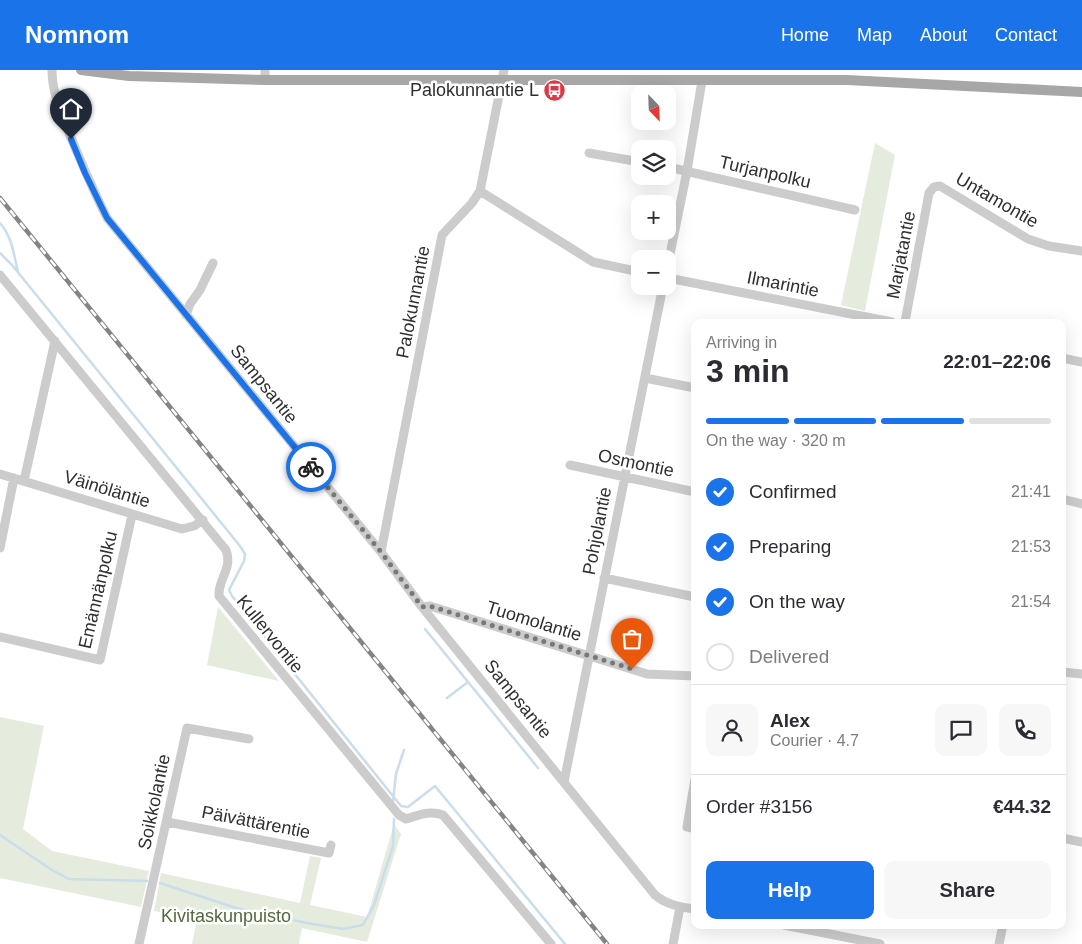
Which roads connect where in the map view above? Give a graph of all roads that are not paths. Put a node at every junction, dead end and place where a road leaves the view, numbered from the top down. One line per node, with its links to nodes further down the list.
1 (52, 70): 23 (street, Sampsantie)
2 (81, 70): 4 (main road)
3 (504, 70): 6 (street, Palokunnantie)
4 (130, 73): 5 (main road)
5 (265, 75): 6 (main road)
6 (502, 81): 7 (main road); 13 (street, Palokunnantie)
7 (702, 81): 8 (main road); 12 (street)
8 (1082, 92)
9 (589, 153): 10 (street)
10 (631, 160)
11 (676, 169): 12 (street, Turjanpolku)
12 (687, 171): 15 (street, Turjanpolku); 16 (street)
13 (480, 190): 19 (street); 42 (street, Palokunnantie)
14 (929, 193): 17 (street, Untamontie); 25 (street, Marjatantie)
15 (856, 210)
16 (671, 250)
17 (1082, 251)
18 (213, 263): 23 (street)
19 (631, 270)
20 (0, 275): 26 (street, Kullervontie)
21 (676, 280): 24 (street, Ilmarintie)
22 (661, 295): 29 (street, Pohjolantie)
23 (186, 315): 42 (street, Sampsantie)
24 (877, 319)
25 (906, 319)
26 (54, 341): 35 (street); 40 (street, Kullervontie)
27 (1066, 359): 28 (street)
28 (1082, 362)
29 (644, 378): 30 (street); 33 (street, Pohjolantie)
30 (691, 387)
31 (570, 465): 33 (street, Osmontie)
32 (0, 474): 34 (street, Väinöläntie)
33 (625, 477): 36 (street, Osmontie); 43 (street, Pohjolantie)
34 (14, 478): 35 (street, Väinöläntie); 41 (street)
35 (24, 481): 39 (street, Väinöläntie)
36 (691, 491)
37 (1066, 500): 38 (street)
38 (1082, 504)
39 (132, 514): 40 (street, Väinöläntie); 46 (street, Emännänpolku)
40 (202, 520): 64 (street, Kullervontie)
41 (0, 548)
42 (381, 552): 45 (street, Sampsantie)
43 (604, 578): 44 (street); 47 (street, Pohjolantie)
44 (691, 596)
45 (422, 607): 47 (street, Tuomolantie); 52 (street, Sampsantie)
46 (0, 637)
47 (589, 655): 50 (street, Tuomolantie); 52 (street, Pohjolantie)
48 (1066, 672): 49 (street)
49 (1082, 674)
50 (691, 676)
51 (249, 739): 54 (street, Soikkolantie)
52 (564, 782): 59 (street, Sampsantie)
53 (691, 803): 55 (street)
54 (167, 822): 58 (street, Päivättärentie); 63 (street, Soikkolantie)
55 (691, 828)
56 (1066, 839): 57 (street)
57 (1082, 842)
58 (331, 844)
59 (680, 908): 60 (street, Sampsantie); 65 (street)
60 (691, 909)
61 (804, 929): 66 (street)
62 (1002, 929): 67 (street)
63 (139, 944)
64 (551, 944)
65 (673, 944)
66 (880, 944)
67 (999, 944)

